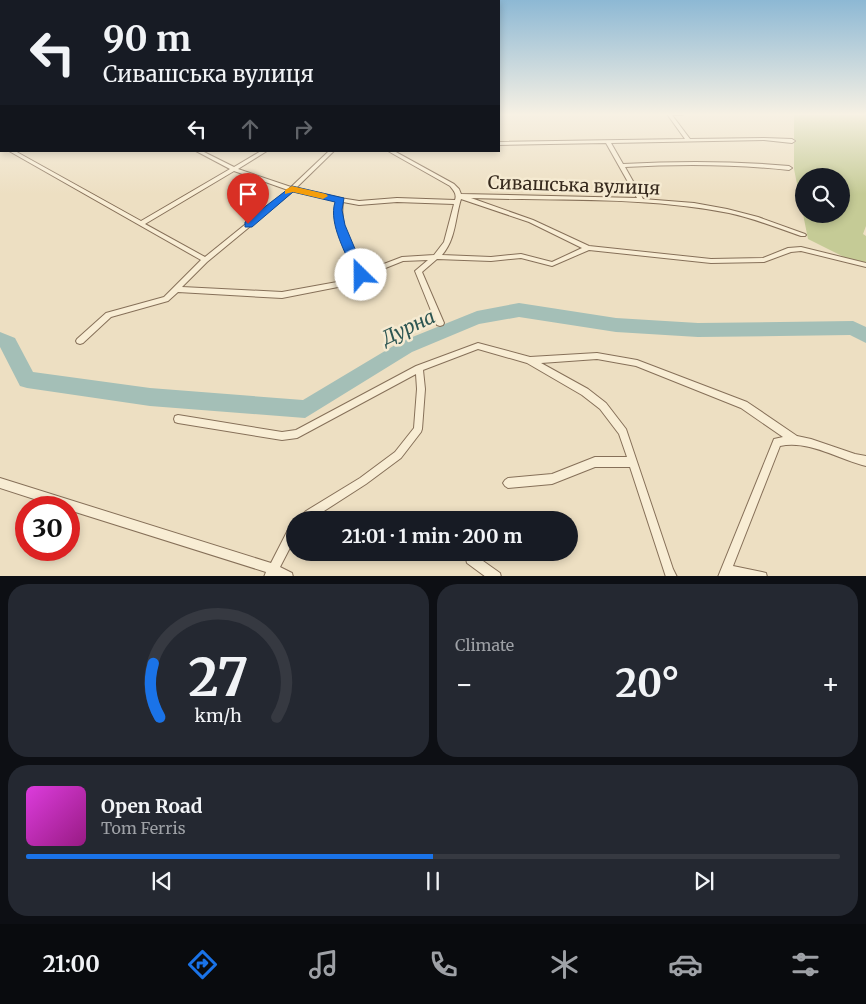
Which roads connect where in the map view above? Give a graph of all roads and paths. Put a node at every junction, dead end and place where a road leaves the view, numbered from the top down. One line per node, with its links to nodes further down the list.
1 (607, 141): 2 (street); 5 (street); 11 (street)
2 (617, 141)
3 (780, 141): 4 (street)
4 (792, 141)
5 (500, 143)
6 (13, 152): 18 (street)
7 (200, 152): 13 (street, Сивашська вулиця)
8 (263, 152): 13 (street)
9 (331, 152): 14 (street)
10 (392, 152): 15 (street)
11 (621, 166): 12 (street); 16 (street)
12 (789, 168)
13 (235, 170): 14 (street, Сивашська вулиця); 18 (street)
14 (292, 189): 17 (street, Сивашська вулиця); 22 (street)
15 (458, 199): 16 (street, Сивашська вулиця); 17 (street, Сивашська вулиця); 20 (street, Сивашська вулиця); 21 (street)
16 (640, 199): 19 (street, Сивашська вулиця)
17 (340, 200): 24 (street)
18 (142, 223): 22 (street)
19 (803, 235)
20 (588, 248): 21 (street); 23 (street)
21 (439, 257): 24 (street); 26 (street)
22 (205, 260): 25 (street)
23 (866, 265)
24 (361, 275): 25 (street)
25 (176, 289): 27 (street)
26 (440, 322)
27 (80, 341)
28 (529, 360): 29 (street); 31 (street); 33 (street)
29 (419, 368): 30 (street); 36 (street)
30 (178, 419)
31 (795, 440): 32 (street); 40 (street)
32 (866, 461)
33 (633, 462): 35 (street); 43 (street)
34 (0, 483): 39 (street)
35 (508, 483)
36 (317, 511)
37 (286, 544): 39 (street)
38 (474, 561): 42 (street)
39 (270, 573): 41 (street)
40 (724, 573): 44 (street)
41 (288, 576)
42 (496, 576)
43 (672, 576)
44 (762, 576)

